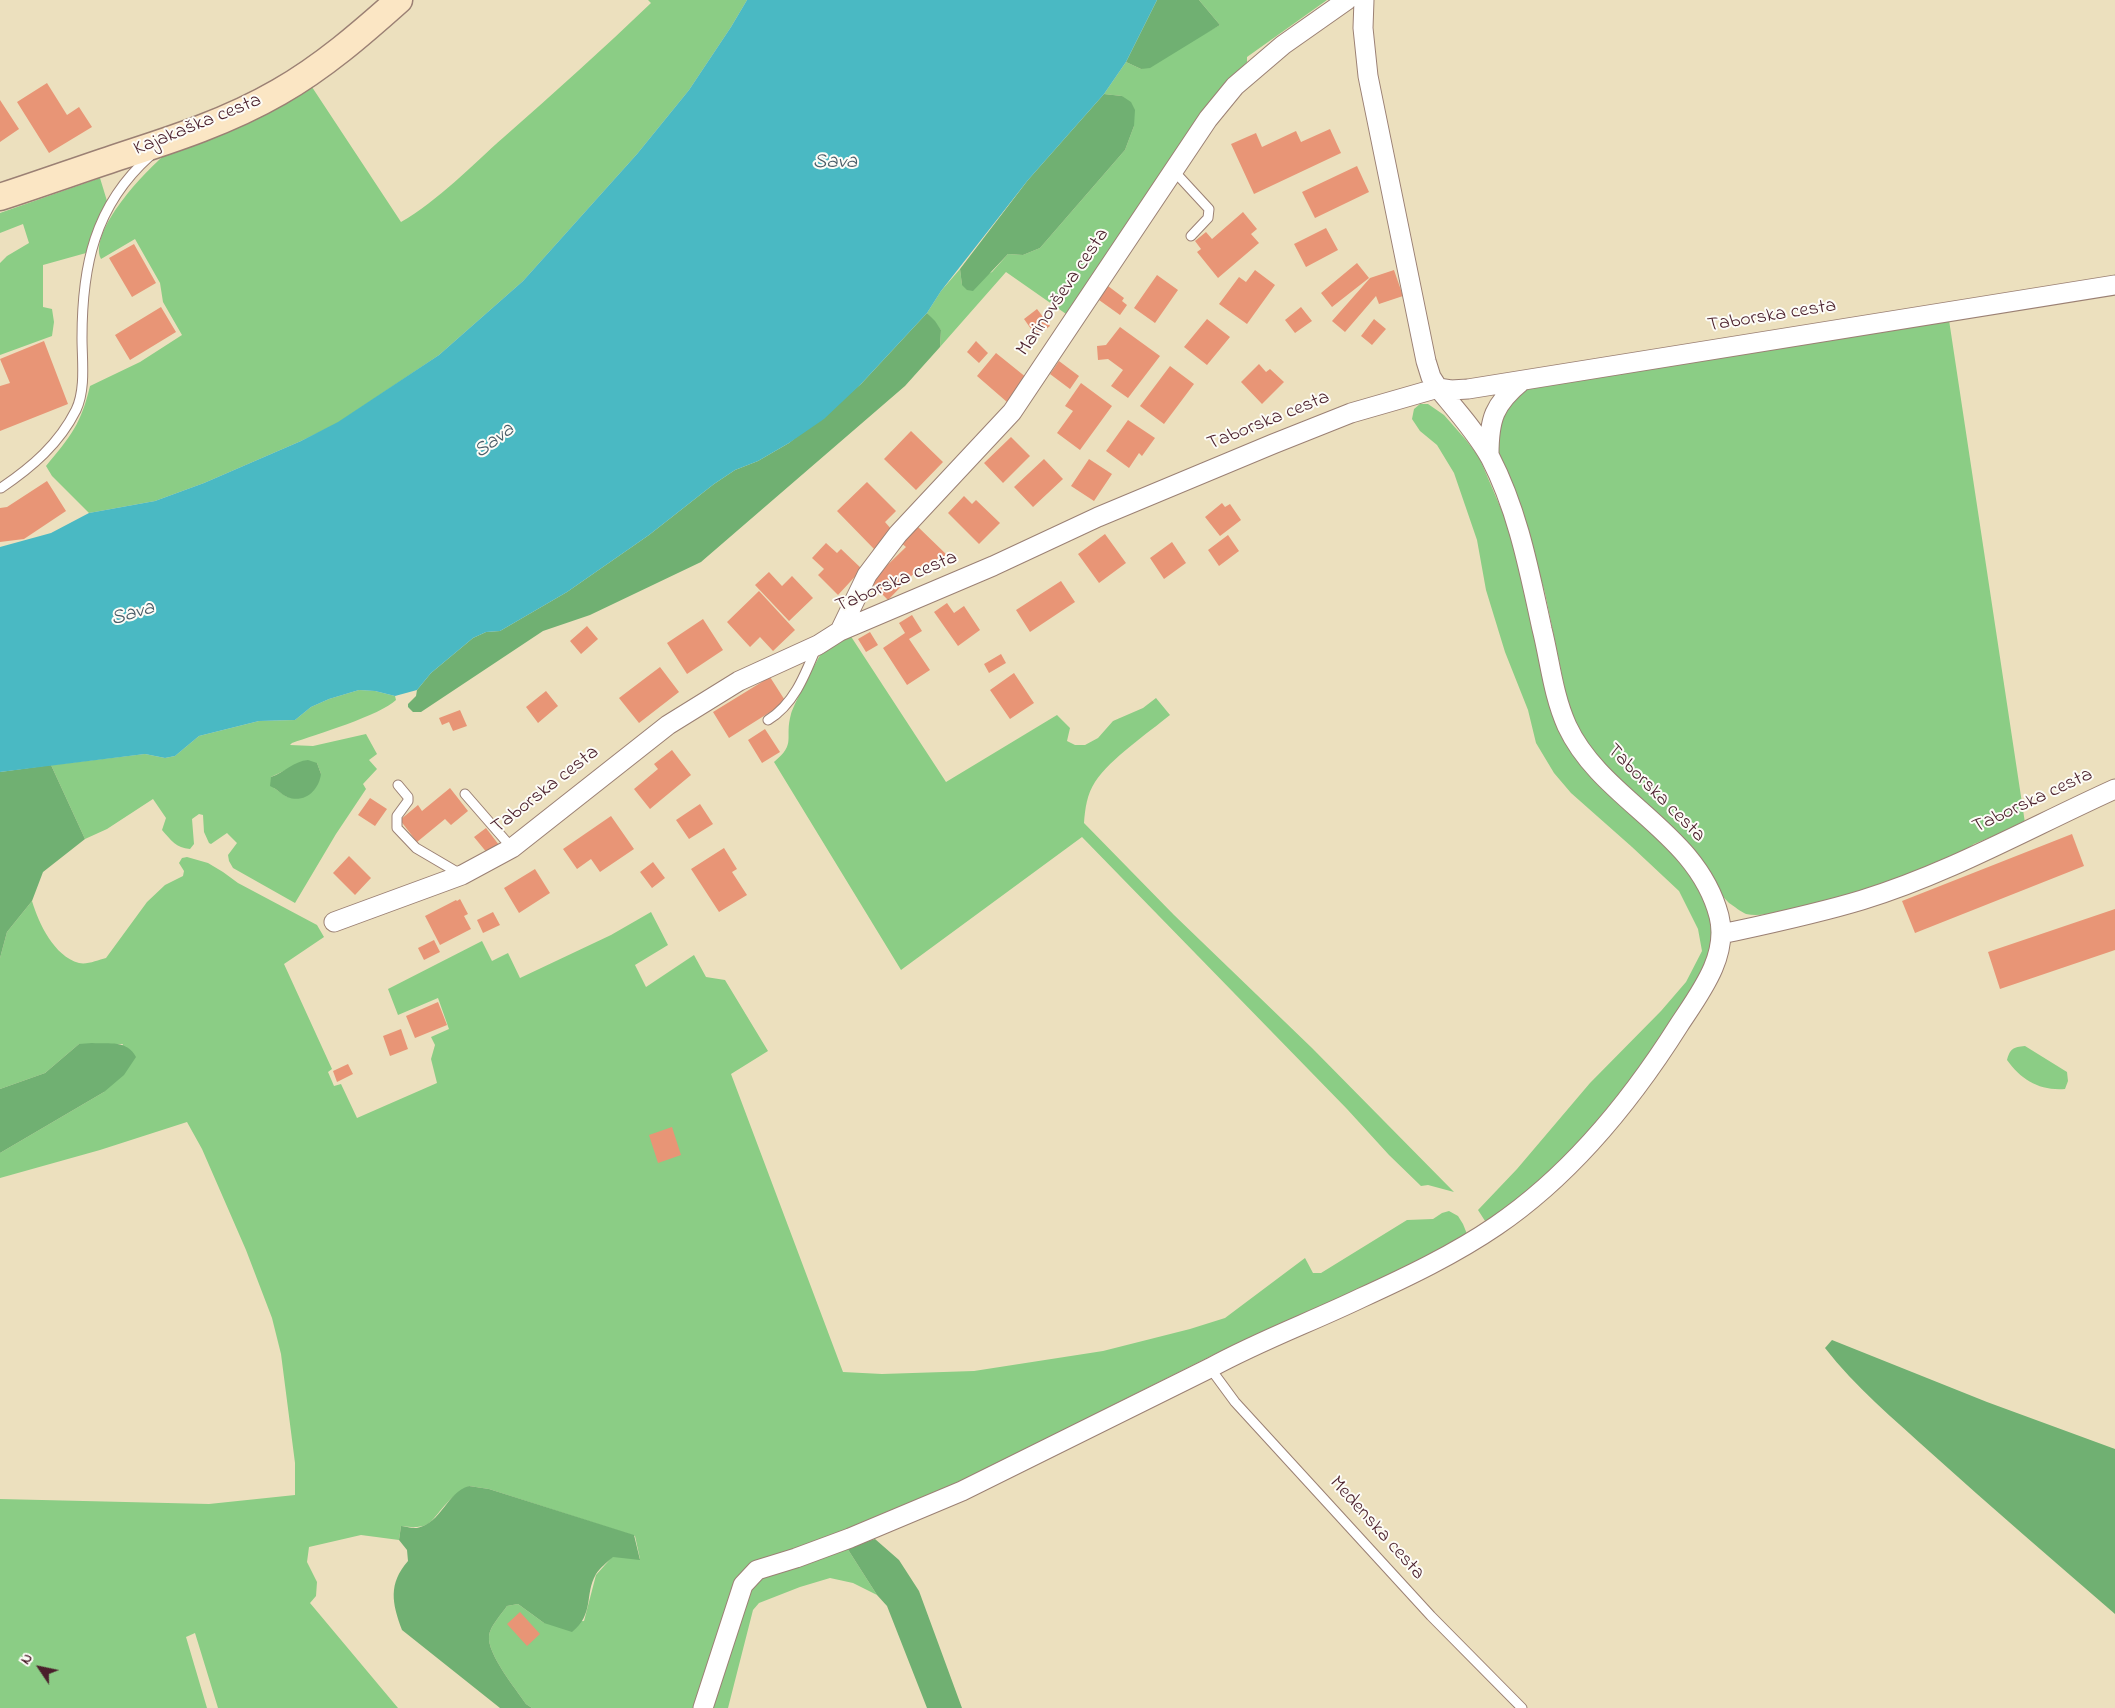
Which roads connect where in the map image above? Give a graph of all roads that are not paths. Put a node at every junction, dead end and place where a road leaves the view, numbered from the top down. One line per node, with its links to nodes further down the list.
1 (399, 0): 4 (street, Kajakaška cesta)
2 (1347, 0): 5 (street, Marinovševa cesta)
3 (1364, 0): 10 (street)
4 (165, 142): 6 (street, Kajakaška cesta); 12 (lane)
5 (1173, 170): 7 (lane); 13 (street, Marinovševa cesta)
6 (0, 197)
7 (1192, 236)
8 (2115, 284): 9 (street, Taborska cesta)
9 (1523, 380): 10 (street); 11 (street, Taborska cesta)
10 (1438, 388): 11 (street, Taborska cesta); 13 (street, Taborska cesta)
11 (1489, 455): 22 (street, Taborska cesta)
12 (1, 488)
13 (840, 630): 14 (street, Taborska cesta)
14 (818, 645): 15 (lane); 19 (street, Taborska cesta)
15 (768, 720)
16 (398, 785): 20 (lane)
17 (2115, 789): 22 (street, Taborska cesta)
18 (465, 794): 19 (lane)
19 (512, 848): 20 (street, Taborska cesta)
20 (462, 875): 21 (street, Taborska cesta)
21 (334, 922)
22 (1722, 934): 23 (street)
23 (1210, 1368): 24 (street); 25 (lane, Medenska cesta)
24 (702, 1708)
25 (1522, 1708)

